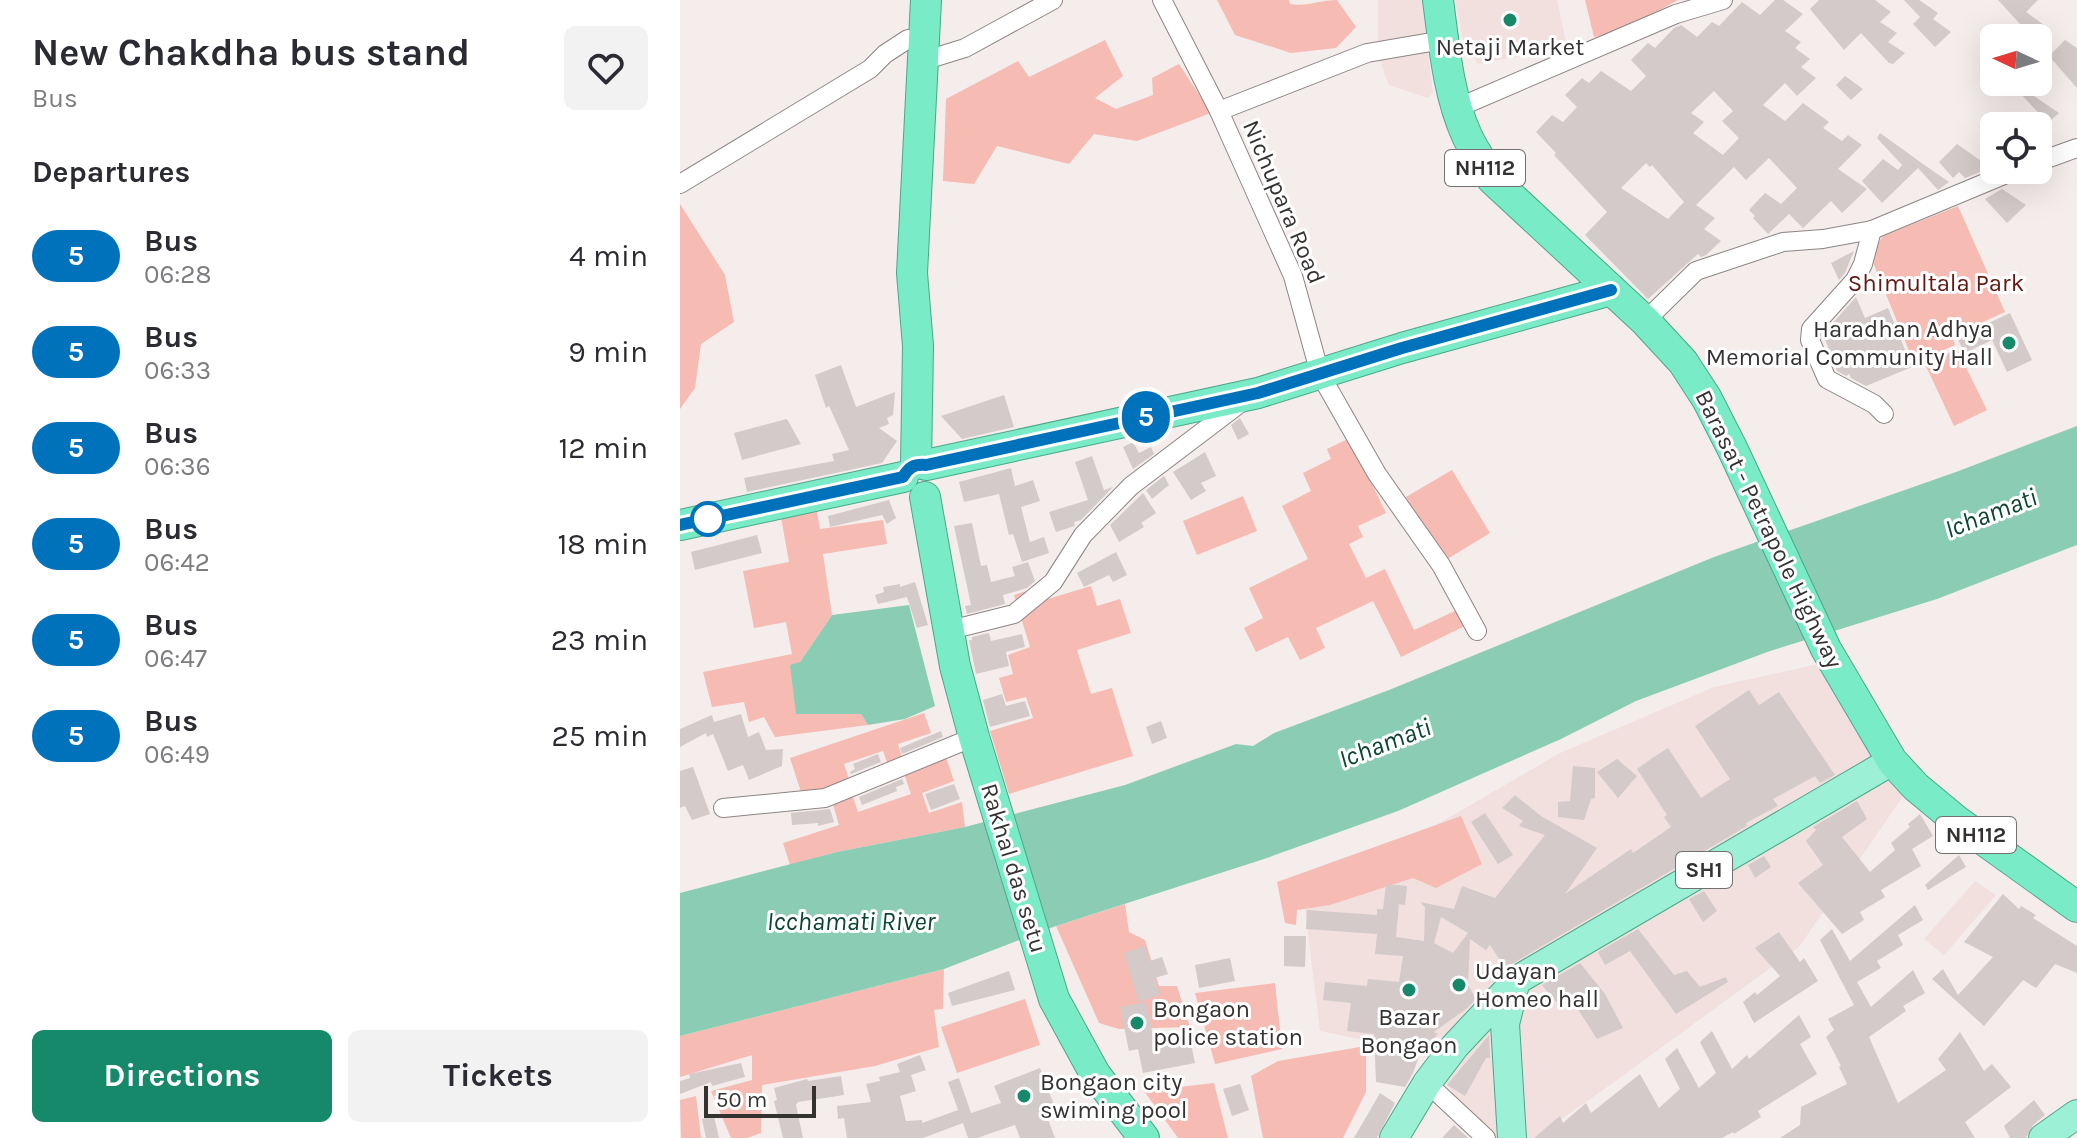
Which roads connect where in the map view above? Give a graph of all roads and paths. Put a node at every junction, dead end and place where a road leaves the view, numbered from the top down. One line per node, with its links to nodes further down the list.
1 (926, 0): 7 (highway, Rakhal das setu)
2 (1053, 0): 7 (street)
3 (1162, 0): 9 (street, Nichupara Road)
4 (1438, 0): 6 (highway, Barasat - Petrapole Highway / NH112)
5 (1723, 0): 8 (street)
6 (1443, 40): 8 (highway, Barasat - Petrapole Highway / NH112); 9 (street)
7 (923, 53): 12 (street); 20 (highway, Rakhal das setu)
8 (1457, 108): 15 (highway, Barasat - Petrapole Highway / NH112)
9 (1219, 111): 17 (street, Nichupara Road)
10 (2077, 148): 11 (street)
11 (2052, 157)
12 (680, 184)
13 (1982, 184): 14 (street)
14 (1872, 230): 16 (street); 19 (street)
15 (1611, 290): 16 (highway, Barasat - Petrapole Highway / NH112); 17 (highway)
16 (1645, 321): 25 (highway, Barasat - Petrapole Highway / NH112)
17 (1320, 374): 18 (highway); 23 (street, Nichupara Road)
18 (1258, 393): 20 (highway); 22 (street)
19 (1884, 414)
20 (918, 476): 21 (highway); 22 (highway, Rakhal das setu)
21 (680, 525)
22 (950, 630): 24 (highway, Rakhal das setu)
23 (1477, 631)
24 (975, 740): 26 (street); 31 (highway, Rakhal das setu)
25 (1892, 761): 27 (highway, Barasat - Petrapole Highway / NH112); 28 (main road, SH1)
26 (723, 808)
27 (2077, 907)
28 (1517, 980): 29 (main road, SH1); 34 (main road)
29 (1427, 1083): 32 (main road, SH1); 33 (street)
30 (2077, 1114): 35 (main road)
31 (1144, 1138)
32 (1394, 1138)
33 (1486, 1138)
34 (1512, 1138)
35 (2043, 1138)

